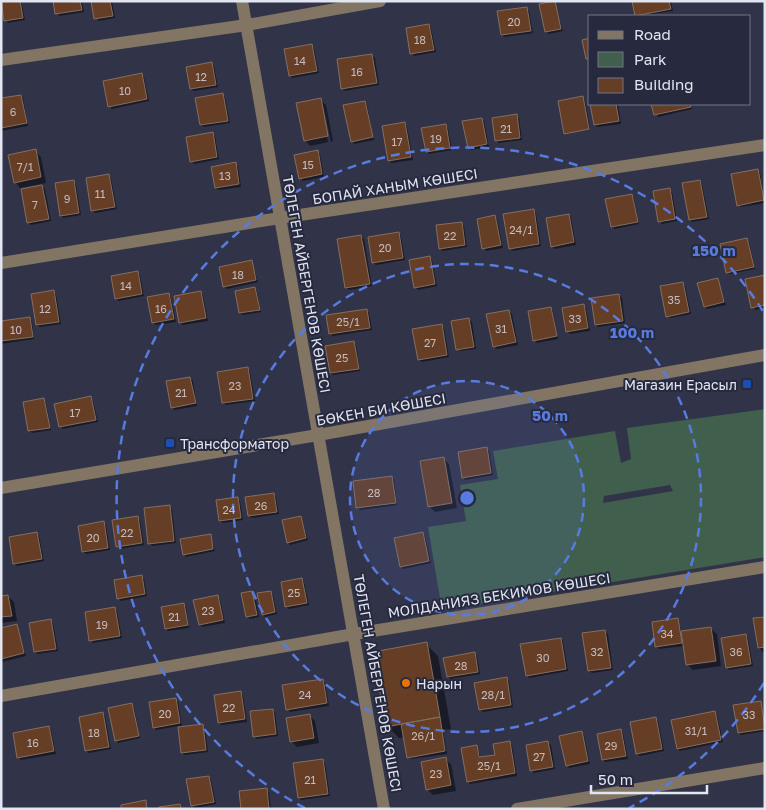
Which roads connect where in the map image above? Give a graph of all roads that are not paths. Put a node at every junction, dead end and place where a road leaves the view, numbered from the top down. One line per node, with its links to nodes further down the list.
1 (242, 1): 3 (street, ТӨЛЕГЕН АЙБЕРГЕНОВ КӨШЕСІ)
2 (380, 1): 3 (street)
3 (247, 25): 4 (street); 6 (street, ТӨЛЕГЕН АЙБЕРГЕНОВ КӨШЕСІ)
4 (1, 60)
5 (765, 146): 6 (street, БОПАЙ ХАНЫМ КӨШЕСІ)
6 (280, 218): 7 (street, БОПАЙ ХАНЫМ КӨШЕСІ); 9 (street, ТӨЛЕГЕН АЙБЕРГЕНОВ КӨШЕСІ)
7 (1, 263)
8 (765, 356): 9 (street, БӨКЕН БИ КӨШЕСІ)
9 (318, 435): 10 (street, БӨКЕН БИ КӨШЕСІ); 12 (street, ТӨЛЕГЕН АЙБЕРГЕНОВ КӨШЕСІ)
10 (1, 488)
11 (765, 567): 12 (street, МОЛДАНИЯЗ БЕКИМОВ КӨШЕСІ)
12 (354, 634): 13 (street, МОЛДАНИЯЗ БЕКИМОВ КӨШЕСІ); 15 (street, ТӨЛЕГЕН АЙБЕРГЕНОВ КӨШЕСІ)
13 (1, 696)
14 (765, 768): 16 (street)
15 (384, 809)
16 (517, 809)

